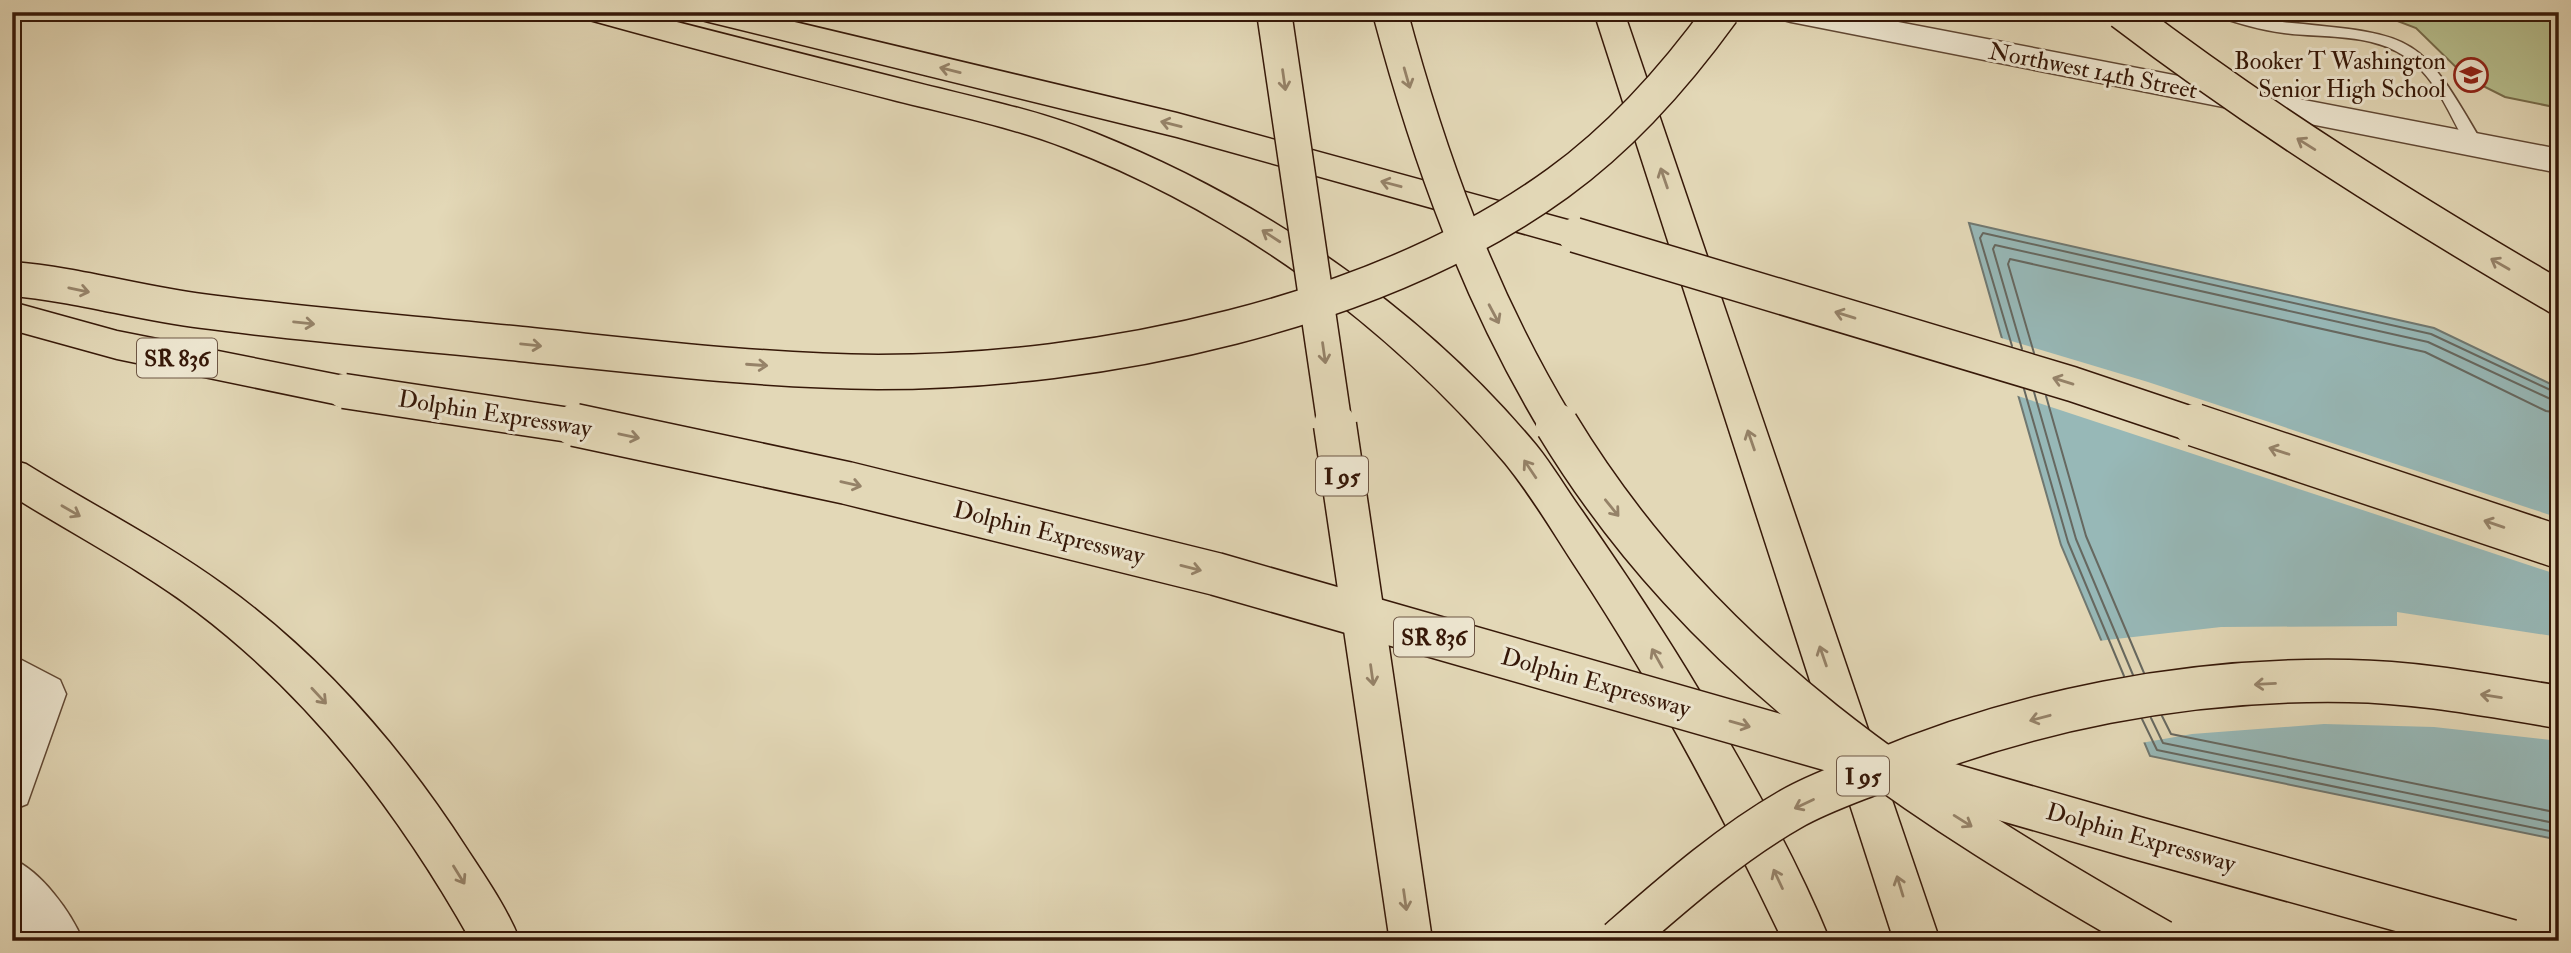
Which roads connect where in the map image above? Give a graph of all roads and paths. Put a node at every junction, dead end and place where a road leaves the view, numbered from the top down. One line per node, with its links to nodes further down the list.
1 (597, 12): 25 (highway, one-way to 1)
2 (709, 12): 16 (highway, one-way to 2, bridge)
3 (1274, 12): 23 (highway, I 95, one-way to 23, bridge)
4 (1390, 12): 27 (highway, one-way to 27, bridge)
5 (1609, 12): 26 (highway, I 95, one-way to 5)
6 (1722, 12): 12 (highway, one-way to 6, bridge)
7 (1791, 12): 10 (street, Northwest 14th Street)
8 (2122, 12): 13 (highway, one-way to 8, bridge)
9 (2221, 12): 10 (lane)
10 (2474, 145): 11 (street, Northwest 14th Street)
11 (2559, 161)
12 (12, 279)
13 (2559, 298)
14 (12, 316): 28 (highway, Dolphin Expressway / SR 836, one-way to 28, bridge)
15 (12, 476): 22 (highway, one-way to 22)
16 (2559, 547)
17 (12, 674): 19 (street)
18 (2559, 707): 24 (highway, one-way to 24, bridge)
19 (12, 789)
20 (12, 882): 21 (street)
21 (60, 941)
22 (497, 941)
23 (1411, 941)
24 (1619, 941)
25 (1807, 941)
26 (1917, 941)
27 (2161, 941)
28 (2511, 941)

